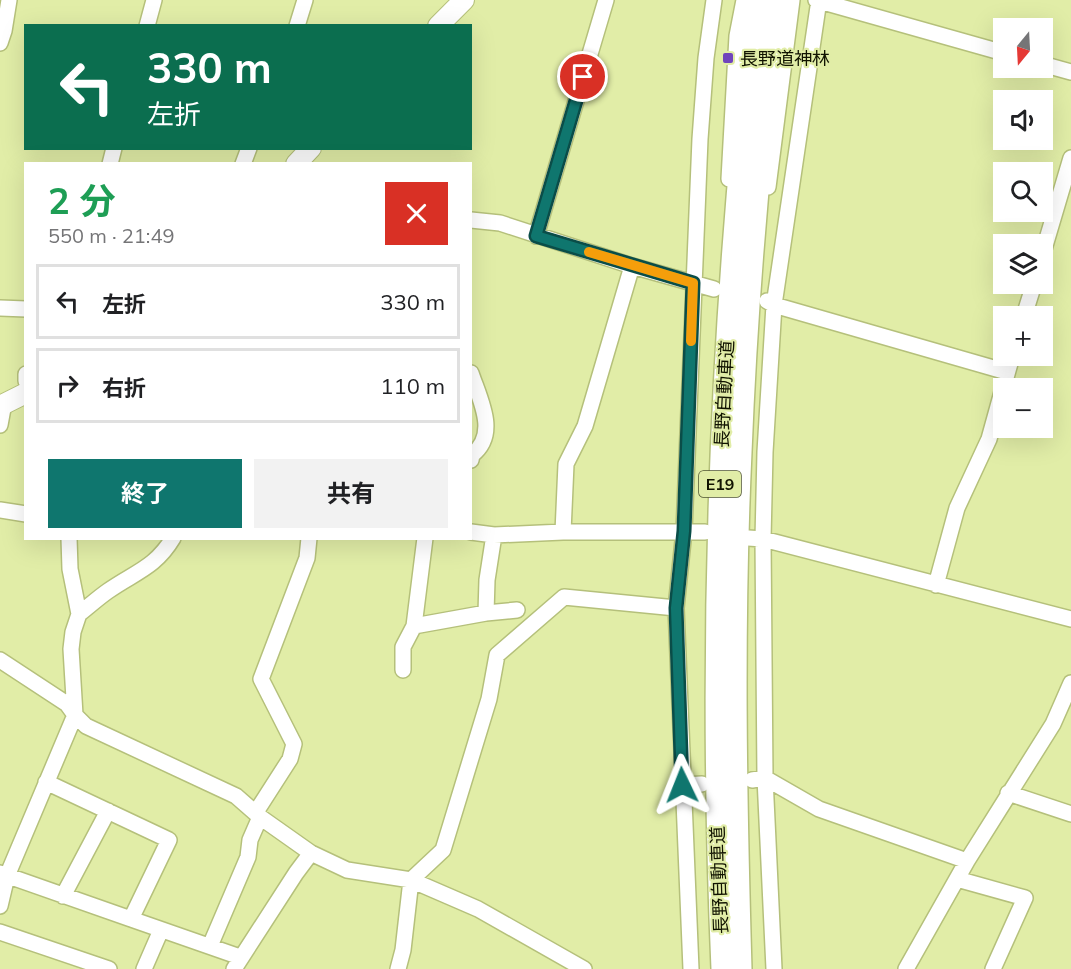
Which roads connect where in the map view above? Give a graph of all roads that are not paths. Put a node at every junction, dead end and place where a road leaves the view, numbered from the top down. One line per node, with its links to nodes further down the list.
1 (9, 0): 15 (street)
2 (154, 0): 12 (street)
3 (305, 0): 13 (street)
4 (464, 0): 14 (main road)
5 (606, 0): 24 (street)
6 (714, 0): 26 (street)
7 (744, 0): 31 (street)
8 (757, 0): 31 (highway, 長野自動車道 / E19)
9 (778, 0): 32 (highway, 長野自動車道 / E19)
10 (792, 0): 32 (street)
11 (818, 0): 16 (street); 28 (street)
12 (148, 24)
13 (298, 24)
14 (440, 24)
15 (0, 43)
16 (993, 50)
17 (1053, 67): 18 (street)
18 (1071, 72)
19 (309, 150): 21 (main road)
20 (1071, 158): 23 (street)
21 (298, 162)
22 (472, 220): 24 (street)
23 (1049, 234)
24 (536, 236): 25 (street)
25 (632, 266): 26 (street); 44 (street)
26 (693, 283): 27 (street); 42 (street)
27 (714, 289)
28 (771, 303): 34 (street); 47 (street)
29 (0, 308): 30 (street)
30 (24, 309)
31 (727, 323): 88 (highway, 長野自動車道 / E19)
32 (746, 352): 89 (highway, 長野自動車道 / E19)
33 (1009, 366): 34 (street)
34 (1007, 372): 52 (street)
35 (472, 376): 39 (street)
36 (24, 394): 37 (main road)
37 (2, 405): 38 (street)
38 (0, 425)
39 (472, 455)
40 (0, 510): 41 (street)
41 (24, 514)
42 (684, 531): 44 (street); 45 (street); 53 (street)
43 (472, 532): 46 (street)
44 (563, 532): 46 (street)
45 (705, 532)
46 (494, 535): 55 (street)
47 (755, 538): 52 (street); 63 (street)
48 (69, 540): 56 (street)
49 (172, 540): 56 (street)
50 (309, 540): 69 (street)
51 (425, 540): 58 (street)
52 (936, 585): 57 (street)
53 (676, 608): 66 (street); 75 (street)
54 (517, 610): 55 (street)
55 (486, 613): 58 (street)
56 (79, 614): 62 (street)
57 (1071, 619)
58 (414, 626): 60 (street)
59 (0, 660): 62 (street)
60 (403, 670)
61 (1071, 683): 67 (street)
62 (75, 715): 64 (street); 69 (street)
63 (759, 779): 72 (street); 90 (street)
64 (46, 782): 68 (street); 73 (street)
65 (702, 784): 66 (street)
66 (682, 785): 87 (street)
67 (1008, 793): 70 (street); 72 (street)
68 (108, 811): 76 (street); 78 (street)
69 (258, 814): 71 (street); 81 (street)
70 (1071, 814)
71 (311, 853): 75 (street); 82 (street)
72 (967, 861): 74 (street)
73 (3, 874): 76 (street); 77 (street)
74 (957, 879): 91 (street); 92 (street)
75 (411, 880): 83 (street); 86 (street)
76 (63, 896): 78 (street)
77 (0, 906)
78 (131, 919): 79 (street)
79 (161, 930): 81 (street); 85 (street)
80 (0, 932): 84 (street)
81 (210, 946): 82 (street)
82 (237, 963)
83 (574, 966)
84 (109, 969)
85 (144, 969)
86 (398, 969)
87 (691, 969)
88 (722, 969)
89 (741, 969)
90 (774, 969)
91 (906, 969)
92 (993, 969)

